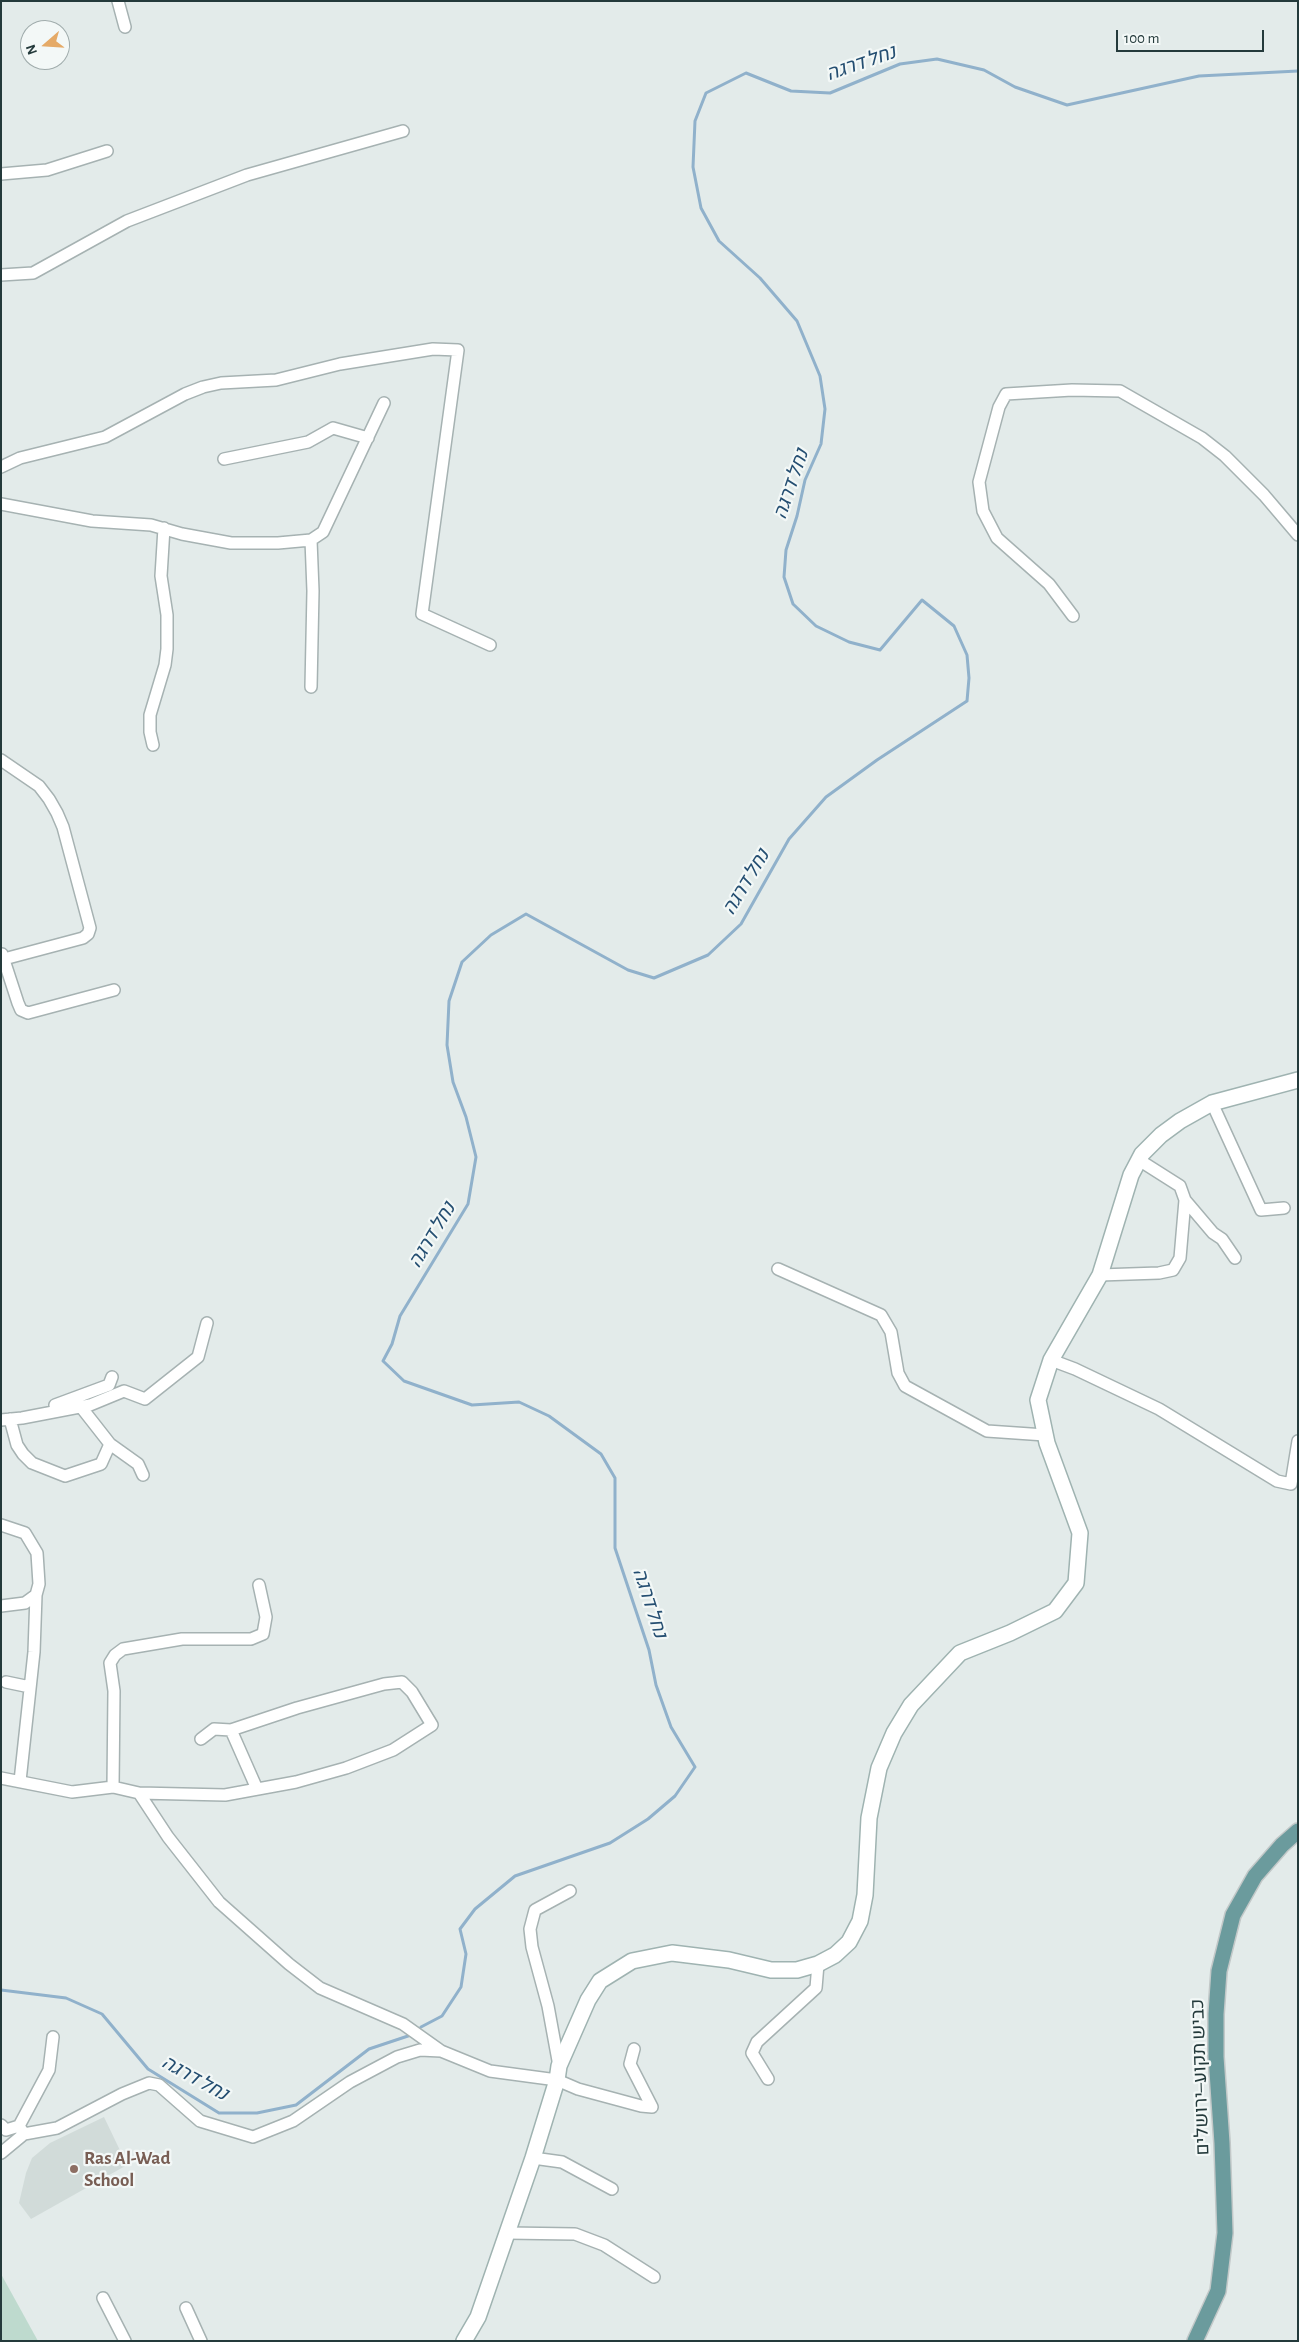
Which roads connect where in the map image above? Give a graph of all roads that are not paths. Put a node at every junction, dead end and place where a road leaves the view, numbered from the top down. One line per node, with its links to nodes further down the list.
1 (118, 1): 2 (street)
2 (125, 27)
3 (403, 131): 6 (street)
4 (107, 151): 5 (street)
5 (1, 174)
6 (1, 275)
7 (384, 403): 8 (street)
8 (368, 438): 9 (street); 14 (street)
9 (224, 459)
10 (1, 467): 16 (street)
11 (1, 504): 12 (street)
12 (164, 528): 14 (street); 18 (street)
13 (1298, 535): 15 (street)
14 (311, 540): 17 (street)
15 (1073, 616)
16 (490, 646)
17 (311, 687)
18 (153, 745)
19 (1, 760): 20 (street)
20 (3, 956): 21 (street)
21 (114, 990)
22 (1298, 1080): 23 (street)
23 (1212, 1103): 24 (street); 26 (street)
24 (1139, 1160): 25 (street); 29 (street)
25 (1185, 1200): 27 (street); 29 (street)
26 (1284, 1208)
27 (1235, 1258)
28 (778, 1269): 36 (street)
29 (1100, 1274): 31 (street)
30 (207, 1323): 33 (street)
31 (1051, 1360): 36 (street); 37 (street)
32 (112, 1377): 34 (street)
33 (81, 1407): 34 (street); 38 (street)
34 (22, 1418): 35 (street)
35 (5, 1420): 38 (street)
36 (1045, 1435): 55 (street)
37 (1298, 1441)
38 (110, 1444): 39 (street)
39 (143, 1475)
40 (1, 1525): 42 (street)
41 (259, 1585): 50 (street)
42 (36, 1595): 43 (street); 45 (street)
43 (1, 1606)
44 (6, 1682): 45 (street)
45 (30, 1687): 49 (street)
46 (231, 1730): 47 (street); 51 (street); 51 (street)
47 (201, 1739)
48 (1, 1778): 49 (street)
49 (20, 1782): 50 (street)
50 (113, 1786): 52 (street)
51 (257, 1789): 52 (street)
52 (139, 1793): 58 (street)
53 (1298, 1831): 73 (main road, כביש תקוע–ירושלים)
54 (570, 1891): 59 (street)
55 (818, 1964): 59 (street); 60 (street)
56 (53, 2037): 62 (street)
57 (634, 2049): 59 (street)
58 (441, 2051): 59 (street); 62 (street)
59 (558, 2073): 64 (street)
60 (768, 2079)
61 (1, 2125): 62 (street)
62 (22, 2130): 63 (street)
63 (1, 2153)
64 (533, 2158): 65 (street); 66 (street)
65 (612, 2189)
66 (507, 2233): 67 (street); 72 (street)
67 (654, 2277)
68 (103, 2298): 70 (street)
69 (186, 2308): 71 (street)
70 (124, 2341)
71 (201, 2341)
72 (464, 2341)
73 (1195, 2341)

